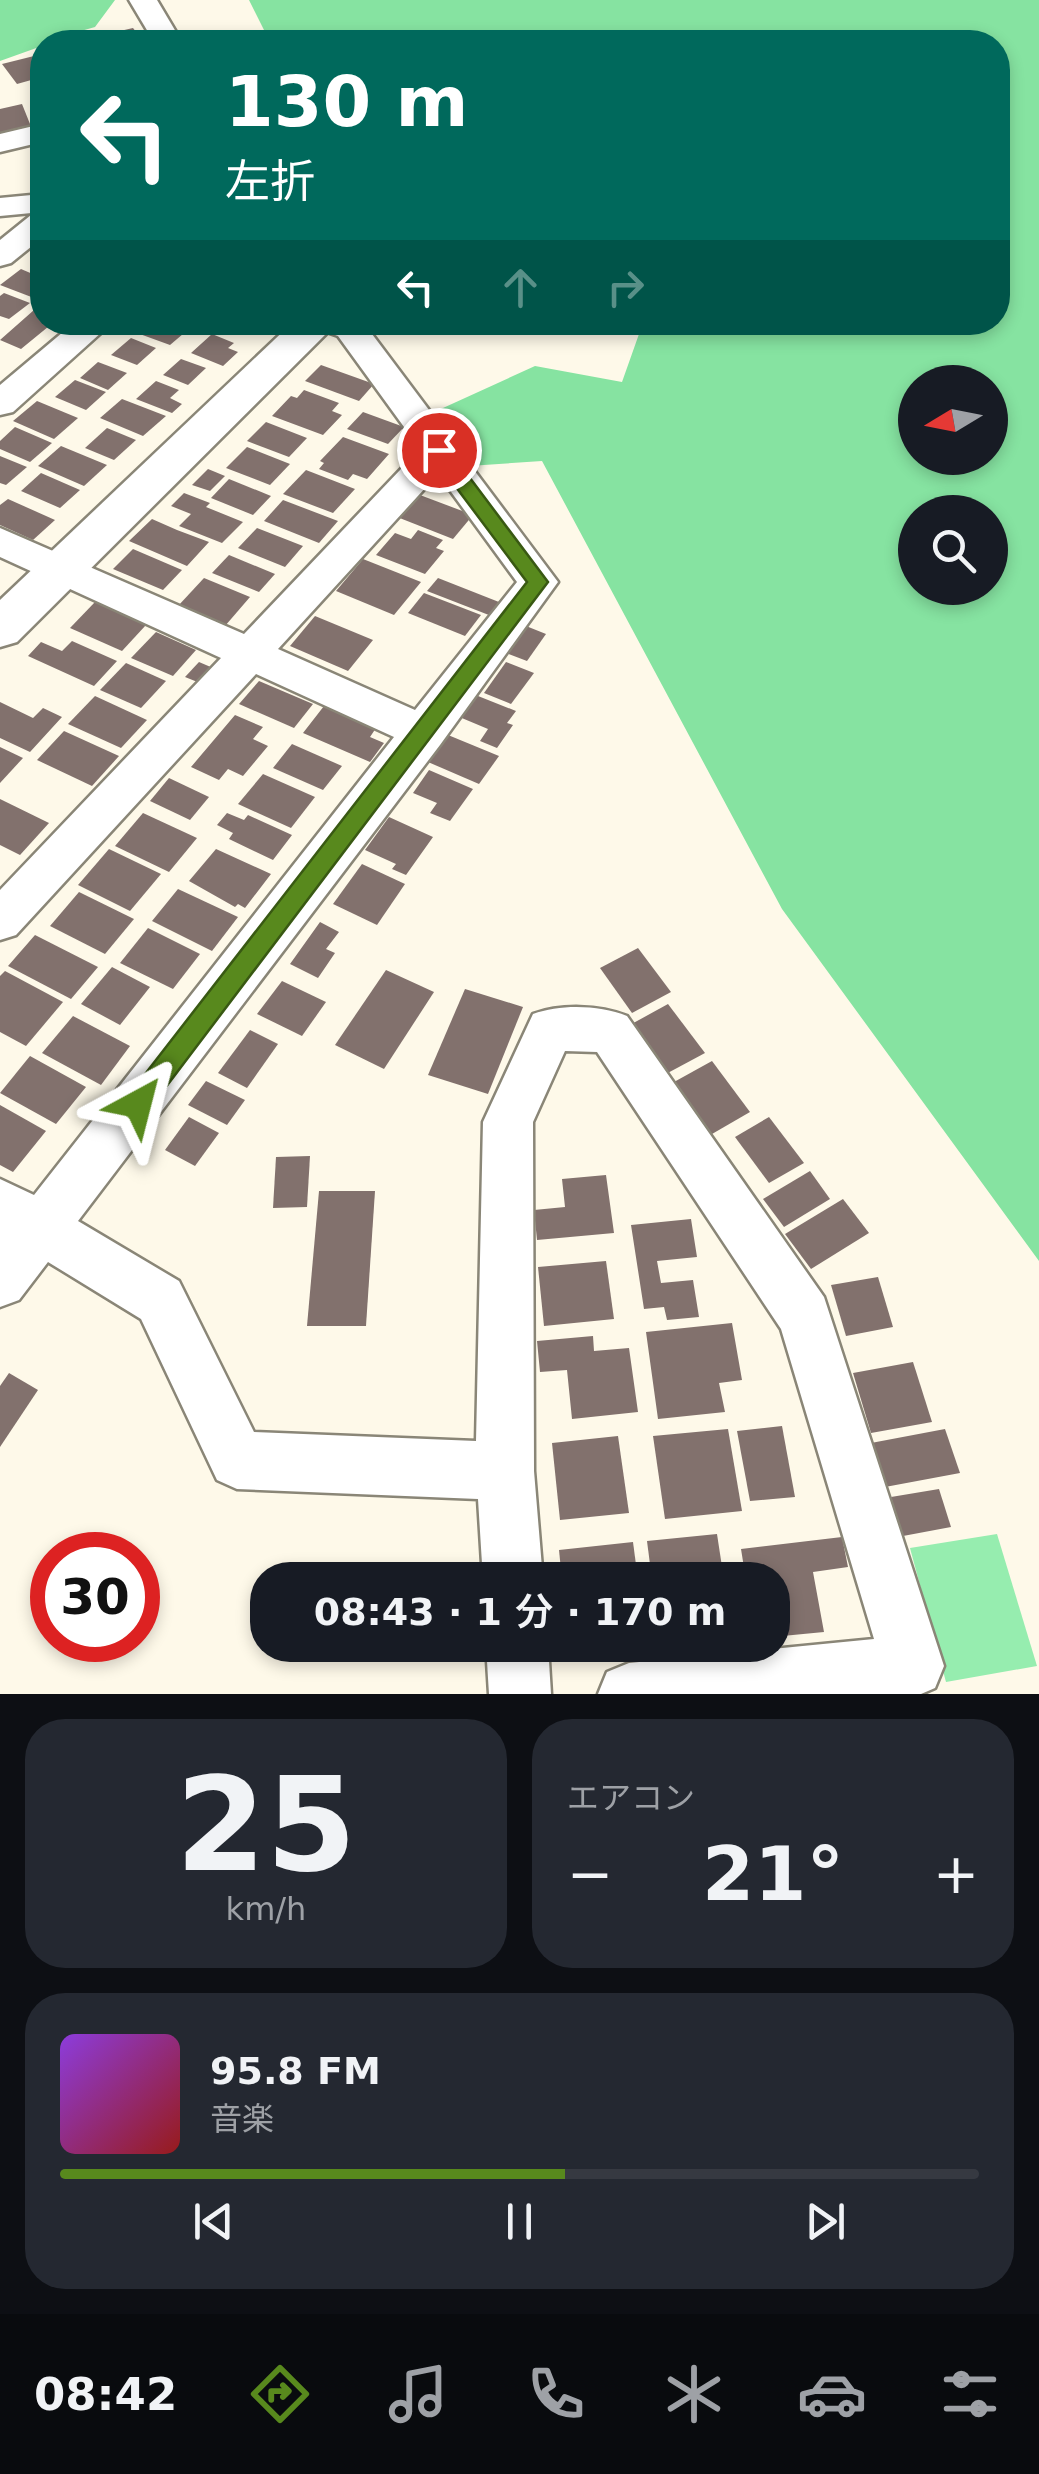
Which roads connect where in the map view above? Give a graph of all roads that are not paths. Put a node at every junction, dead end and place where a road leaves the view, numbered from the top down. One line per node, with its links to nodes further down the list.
1 (143, 0): 2 (street)
2 (161, 30)
3 (30, 136): 4 (street)
4 (0, 144)
5 (30, 204): 6 (street)
6 (0, 206)
7 (30, 232): 8 (street)
8 (0, 256)
9 (81, 335): 12 (street)
10 (305, 335): 15 (street)
11 (354, 335): 13 (street)
12 (0, 404)
13 (439, 450): 17 (street); 18 (street)
14 (0, 540): 15 (street)
15 (62, 569): 16 (street); 17 (street)
16 (0, 629)
17 (246, 654): 18 (street); 19 (street)
18 (425, 733): 20 (street)
19 (0, 921)
20 (21, 1215): 21 (street); 22 (street)
21 (0, 1281)
22 (506, 1471): 23 (street); 26 (street)
23 (512, 1562)
24 (518, 1662): 25 (street)
25 (520, 1694)
26 (628, 1694)

